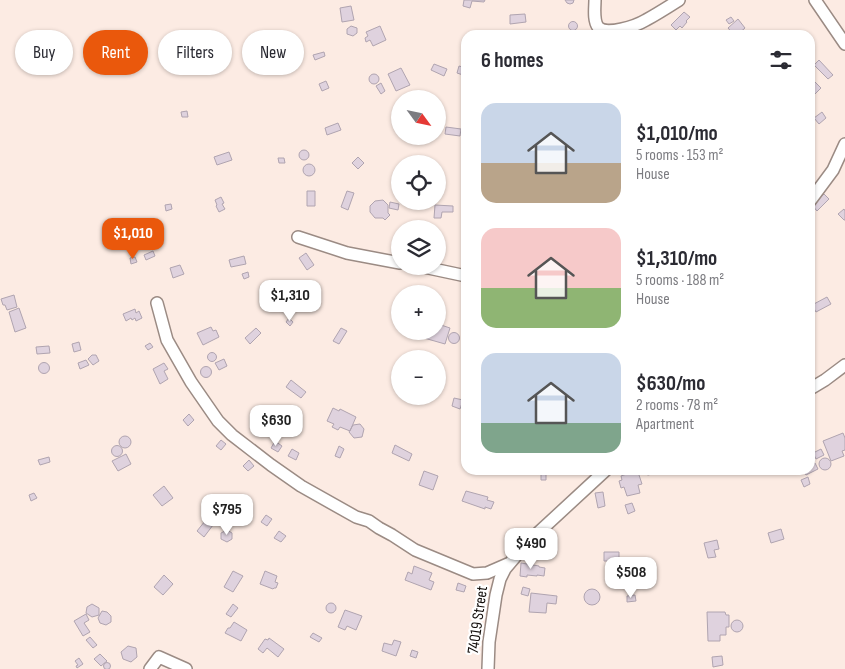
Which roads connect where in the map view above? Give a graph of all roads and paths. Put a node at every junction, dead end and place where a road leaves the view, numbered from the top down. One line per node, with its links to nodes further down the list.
1 (595, 0): 4 (street)
2 (679, 0): 5 (street)
3 (814, 0): 6 (street)
4 (602, 30)
5 (612, 30)
6 (845, 44)
7 (845, 144): 8 (street)
8 (815, 194)
9 (298, 238): 10 (street)
10 (391, 261)
11 (446, 272): 12 (street)
12 (461, 275)
13 (157, 303): 17 (street)
14 (845, 365): 15 (street)
15 (815, 386)
16 (601, 475): 17 (street, 74019 Street)
17 (510, 563): 20 (street, 74019 Street)
18 (150, 669): 19 (street)
19 (186, 669)
20 (488, 669)

